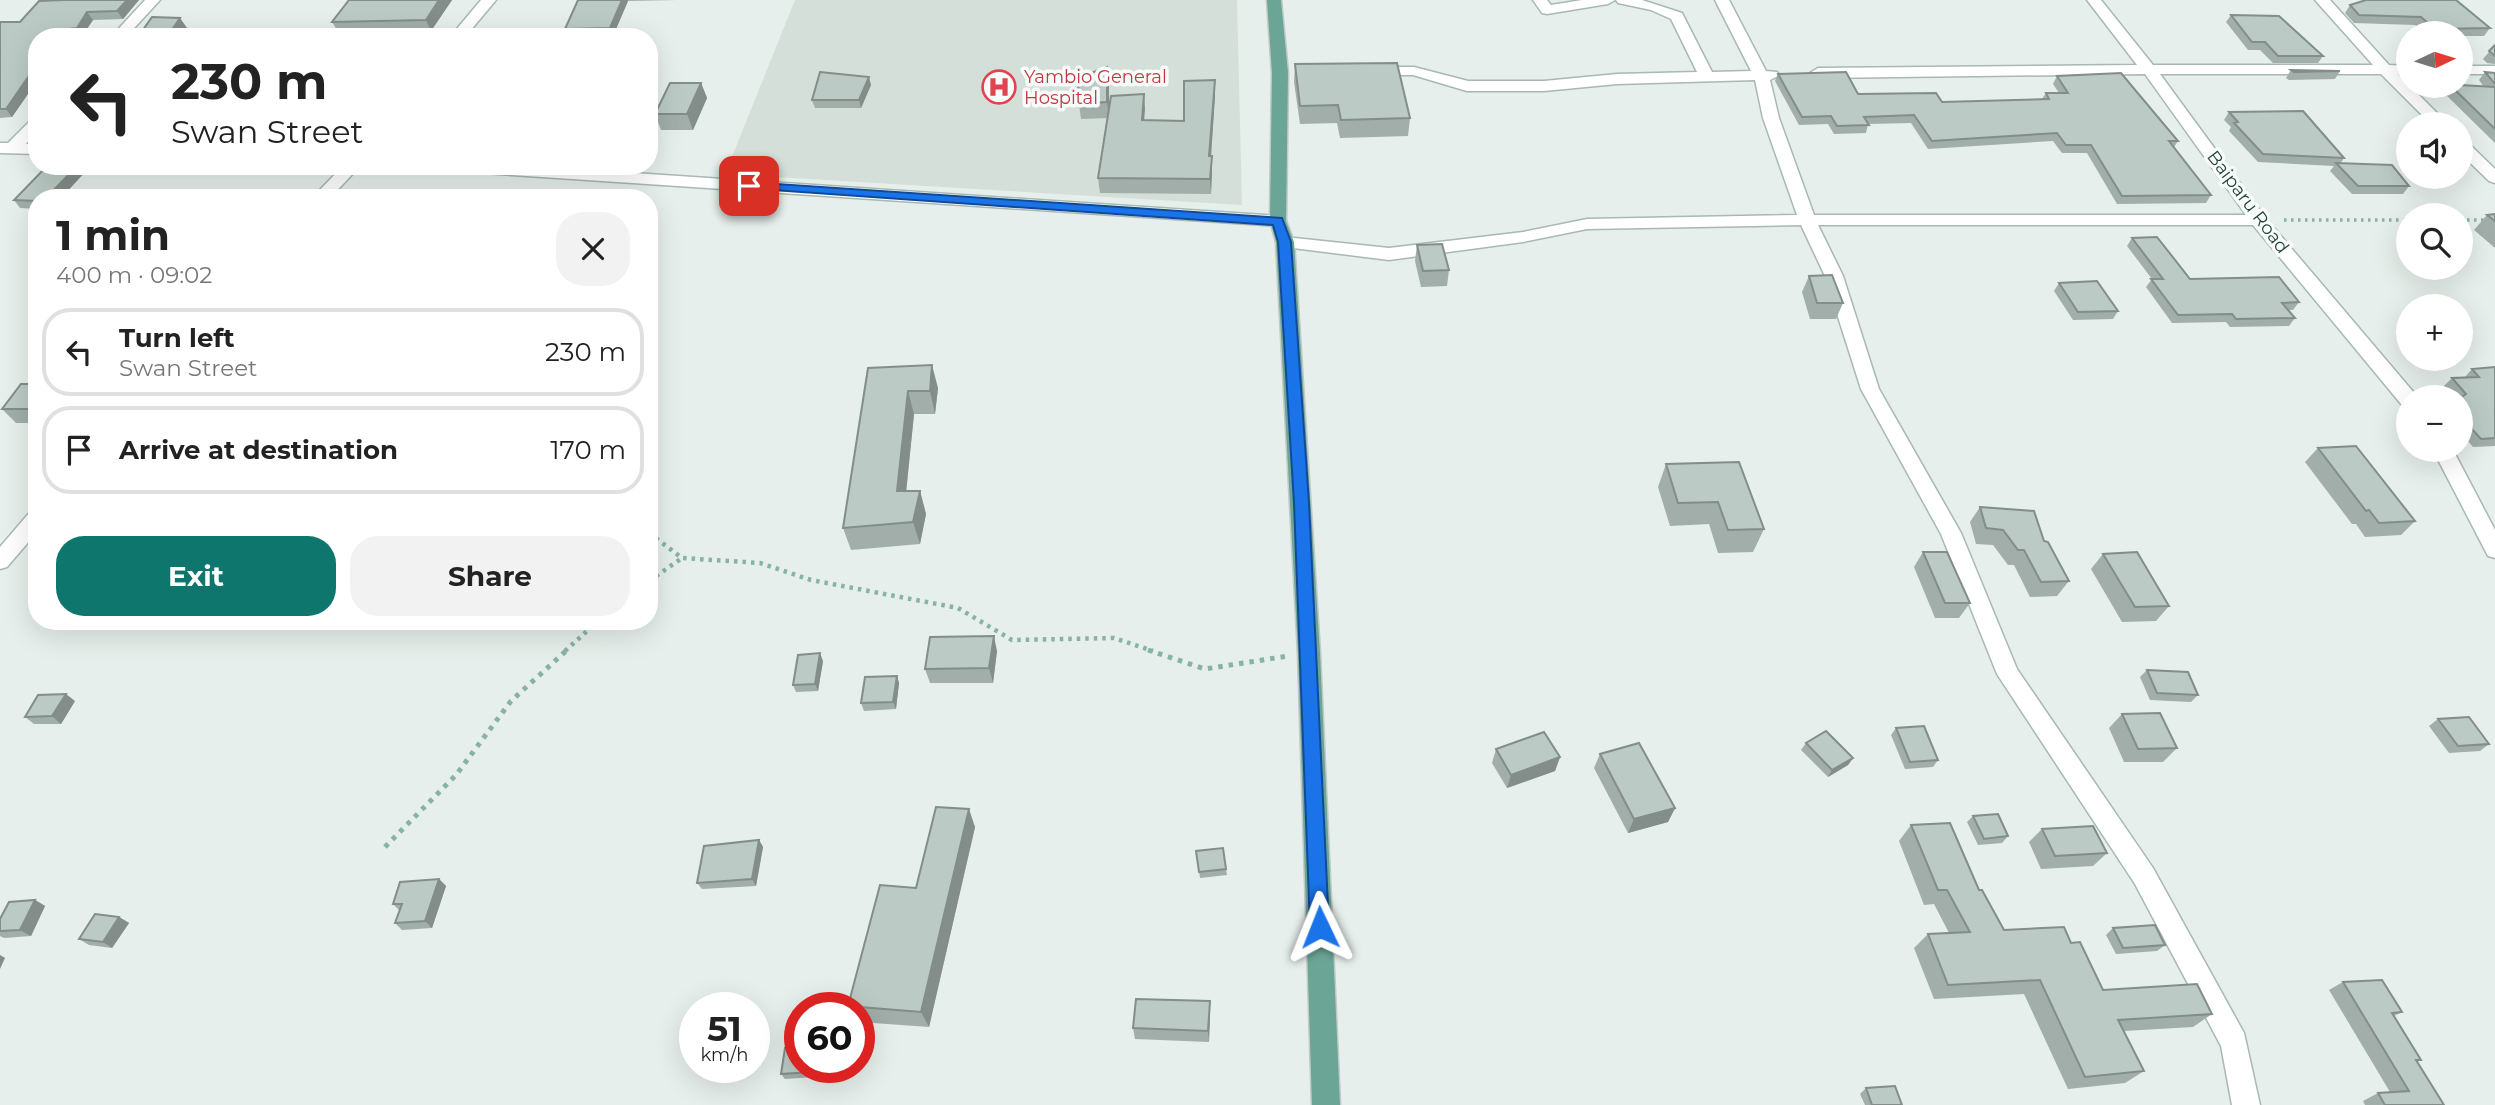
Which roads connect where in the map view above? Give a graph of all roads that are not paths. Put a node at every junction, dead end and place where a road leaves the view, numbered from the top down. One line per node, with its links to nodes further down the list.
1 (153, 0): 10 (street)
2 (489, 0): 11 (street)
3 (1274, 0): 31 (main road)
4 (1540, 0): 5 (street)
5 (1608, 0)
6 (1623, 0): 19 (street)
7 (1722, 0): 18 (street)
8 (2094, 0): 17 (street, Baiparu Road)
9 (2322, 0): 12 (street)
10 (127, 28)
11 (465, 28)
12 (2385, 70): 13 (street); 17 (street); 20 (street)
13 (2396, 70)
14 (2473, 70): 15 (street)
15 (2495, 70)
16 (1352, 71): 19 (street)
17 (2150, 72): 18 (street); 30 (street, Baiparu Road)
18 (1761, 75): 19 (street); 29 (street)
19 (1707, 77)
20 (2428, 112)
21 (28, 130): 22 (street)
22 (6, 148): 23 (street)
23 (28, 149)
24 (2473, 157): 27 (street)
25 (343, 175): 28 (street)
26 (587, 175): 31 (street)
27 (2495, 178)
28 (329, 189)
29 (1807, 220): 30 (street); 32 (street); 39 (street)
30 (2258, 220): 33 (street, Baiparu Road)
31 (1278, 221): 32 (main road)
32 (1285, 242): 38 (main road)
33 (2396, 385)
34 (2449, 462): 36 (street)
35 (28, 528): 37 (street)
36 (2495, 550)
37 (0, 561)
38 (1326, 1105)
39 (2246, 1105)

